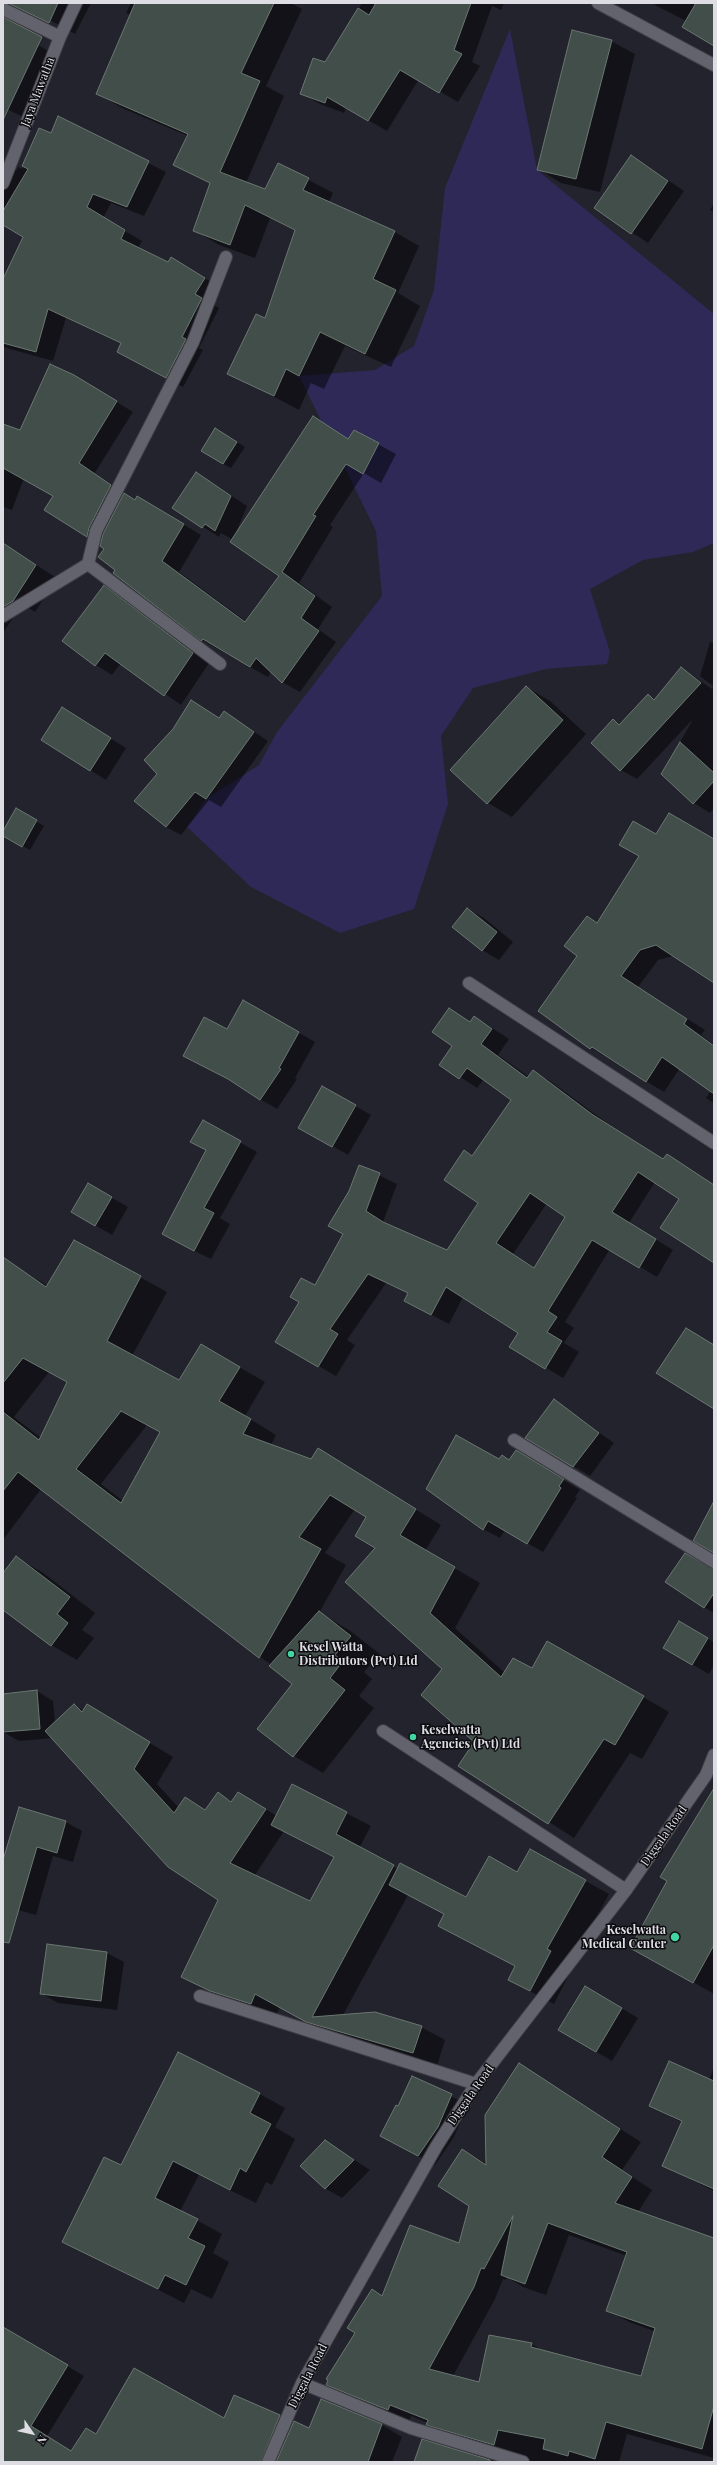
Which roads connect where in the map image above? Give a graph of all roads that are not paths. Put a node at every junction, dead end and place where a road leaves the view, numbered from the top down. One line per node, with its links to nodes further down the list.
1 (76, 3): 4 (street, Jaya Mawatha)
2 (598, 3): 5 (street)
3 (3, 9): 4 (street)
4 (60, 37): 6 (street, Jaya Mawatha)
5 (714, 65)
6 (3, 183)
7 (226, 257): 8 (street)
8 (88, 564): 9 (street); 10 (street)
9 (3, 616)
10 (220, 664)
11 (469, 983): 12 (street)
12 (714, 1142)
13 (514, 1440): 14 (street)
14 (714, 1562)
15 (383, 1731): 17 (street)
16 (714, 1755): 17 (street, Diggala Road)
17 (626, 1890): 19 (street, Diggala Road)
18 (200, 1996): 19 (street)
19 (476, 2084): 20 (street, Diggala Road)
20 (302, 2382): 21 (street, Diggala Road); 22 (street)
21 (268, 2462)
22 (523, 2462)

